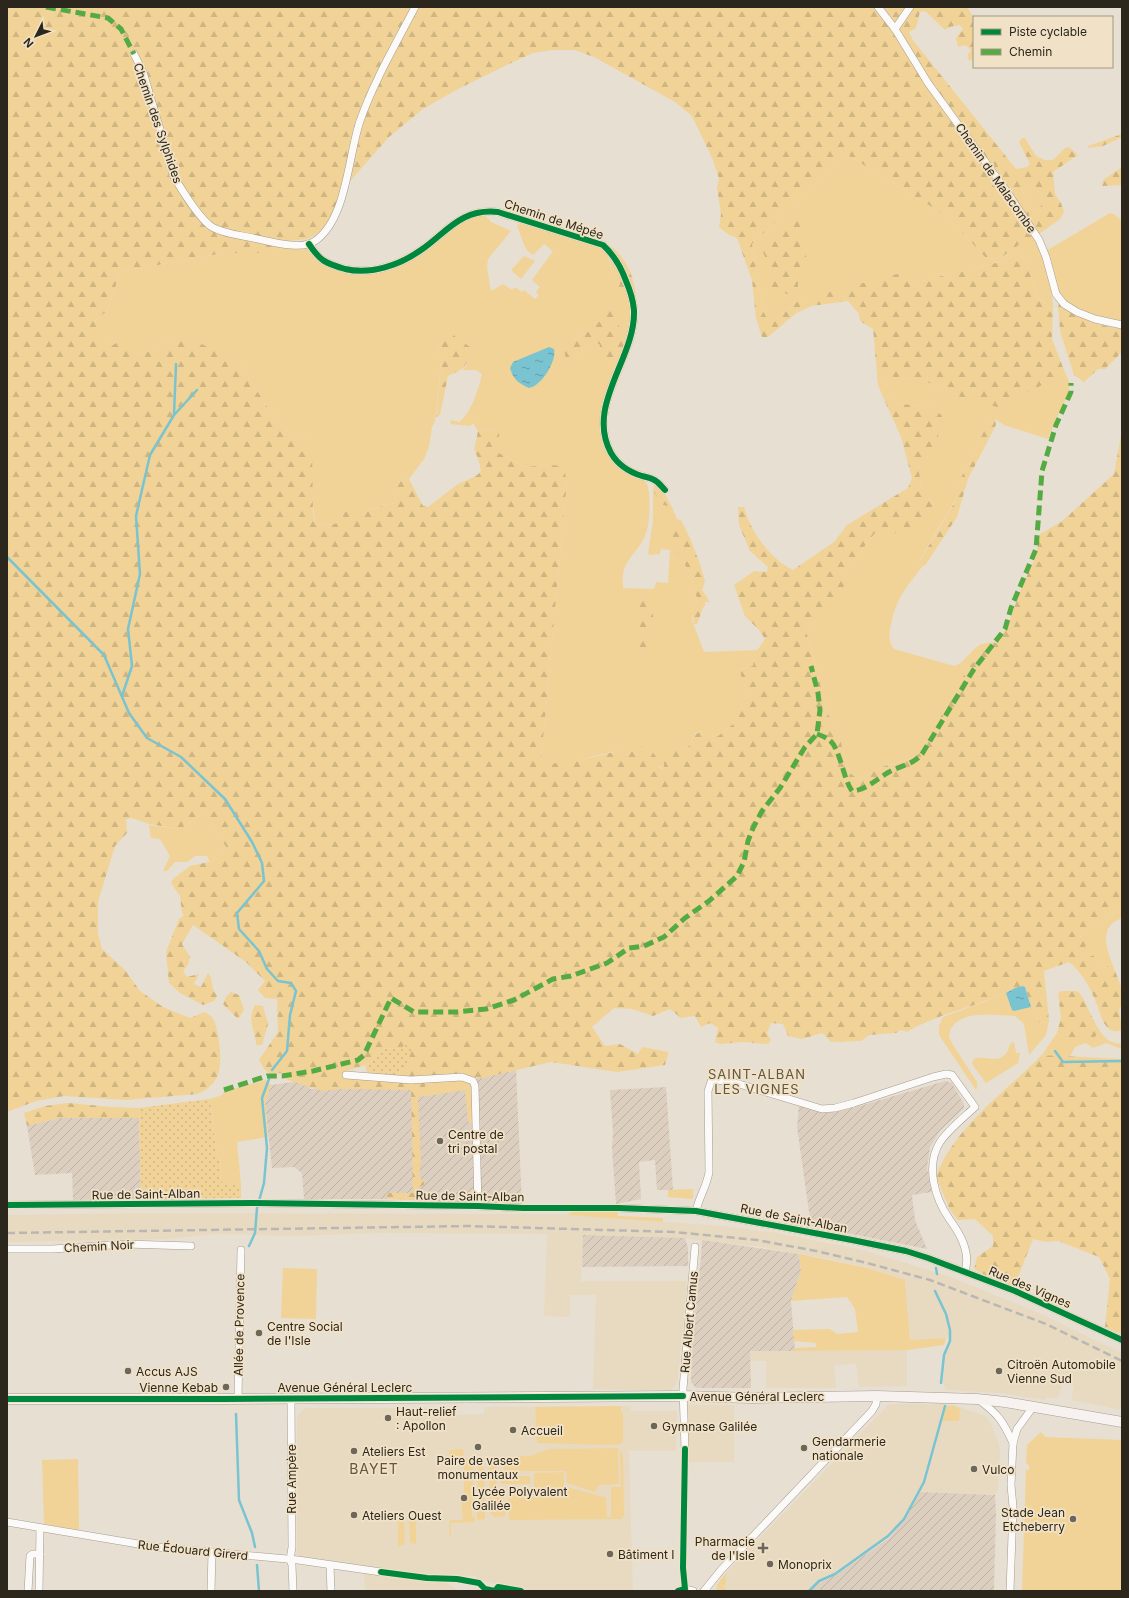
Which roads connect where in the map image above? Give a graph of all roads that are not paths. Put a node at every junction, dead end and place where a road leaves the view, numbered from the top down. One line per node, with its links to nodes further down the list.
1 (415, 7): 6 (street)
2 (878, 7): 4 (street)
3 (910, 7): 4 (street)
4 (895, 29): 7 (street, Chemin de Malacombe)
5 (134, 54): 6 (street, Chemin des Sylphides)
6 (309, 244): 8 (street, Chemin de Mépée)
7 (1122, 325)
8 (665, 490)
9 (346, 1075): 11 (street)
10 (7, 1205): 11 (street, Rue de Saint-Alban)
11 (478, 1206): 12 (street, Rue de Saint-Alban)
12 (696, 1211): 17 (street, Rue de Saint-Alban); 18 (street)
13 (191, 1246): 15 (street, Chemin Noir)
14 (695, 1247): 20 (street, Rue Albert Camus)
15 (7, 1249)
16 (241, 1250): 24 (street, Allée de Provence)
17 (928, 1258): 18 (street, Rue des Vignes)
18 (965, 1271): 19 (street, Rue des Vignes)
19 (1122, 1340)
20 (683, 1396): 21 (main road, Avenue Général Leclerc); 22 (main road, Avenue Général Leclerc); 29 (street, Rue Albert Camus)
21 (877, 1396): 25 (main road, Avenue Général Leclerc); 42 (street)
22 (291, 1398): 24 (main road, Avenue Général Leclerc); 34 (street, Rue Ampère)
23 (7, 1399): 24 (main road, Avenue Général Leclerc)
24 (238, 1399)
25 (977, 1399): 26 (main road, Avenue Général Leclerc); 28 (street)
26 (1033, 1407): 27 (main road, Avenue Général Leclerc); 28 (street)
27 (1122, 1422)
28 (1013, 1442): 43 (street)
29 (685, 1448)
30 (7, 1522): 31 (street, Rue Édouard Girerd)
31 (40, 1528): 32 (street, Rue Édouard Girerd); 33 (street)
32 (212, 1552): 34 (street, Rue Édouard Girerd); 39 (street)
33 (40, 1554): 37 (street); 38 (street)
34 (290, 1560): 35 (street, Rue Édouard Girerd); 40 (street, Rue Ampère)
35 (330, 1566): 36 (street, Rue Édouard Girerd); 41 (street)
36 (381, 1572)
37 (28, 1591)
38 (39, 1591)
39 (211, 1591)
40 (293, 1591)
41 (331, 1591)
42 (704, 1591)
43 (1010, 1591)

